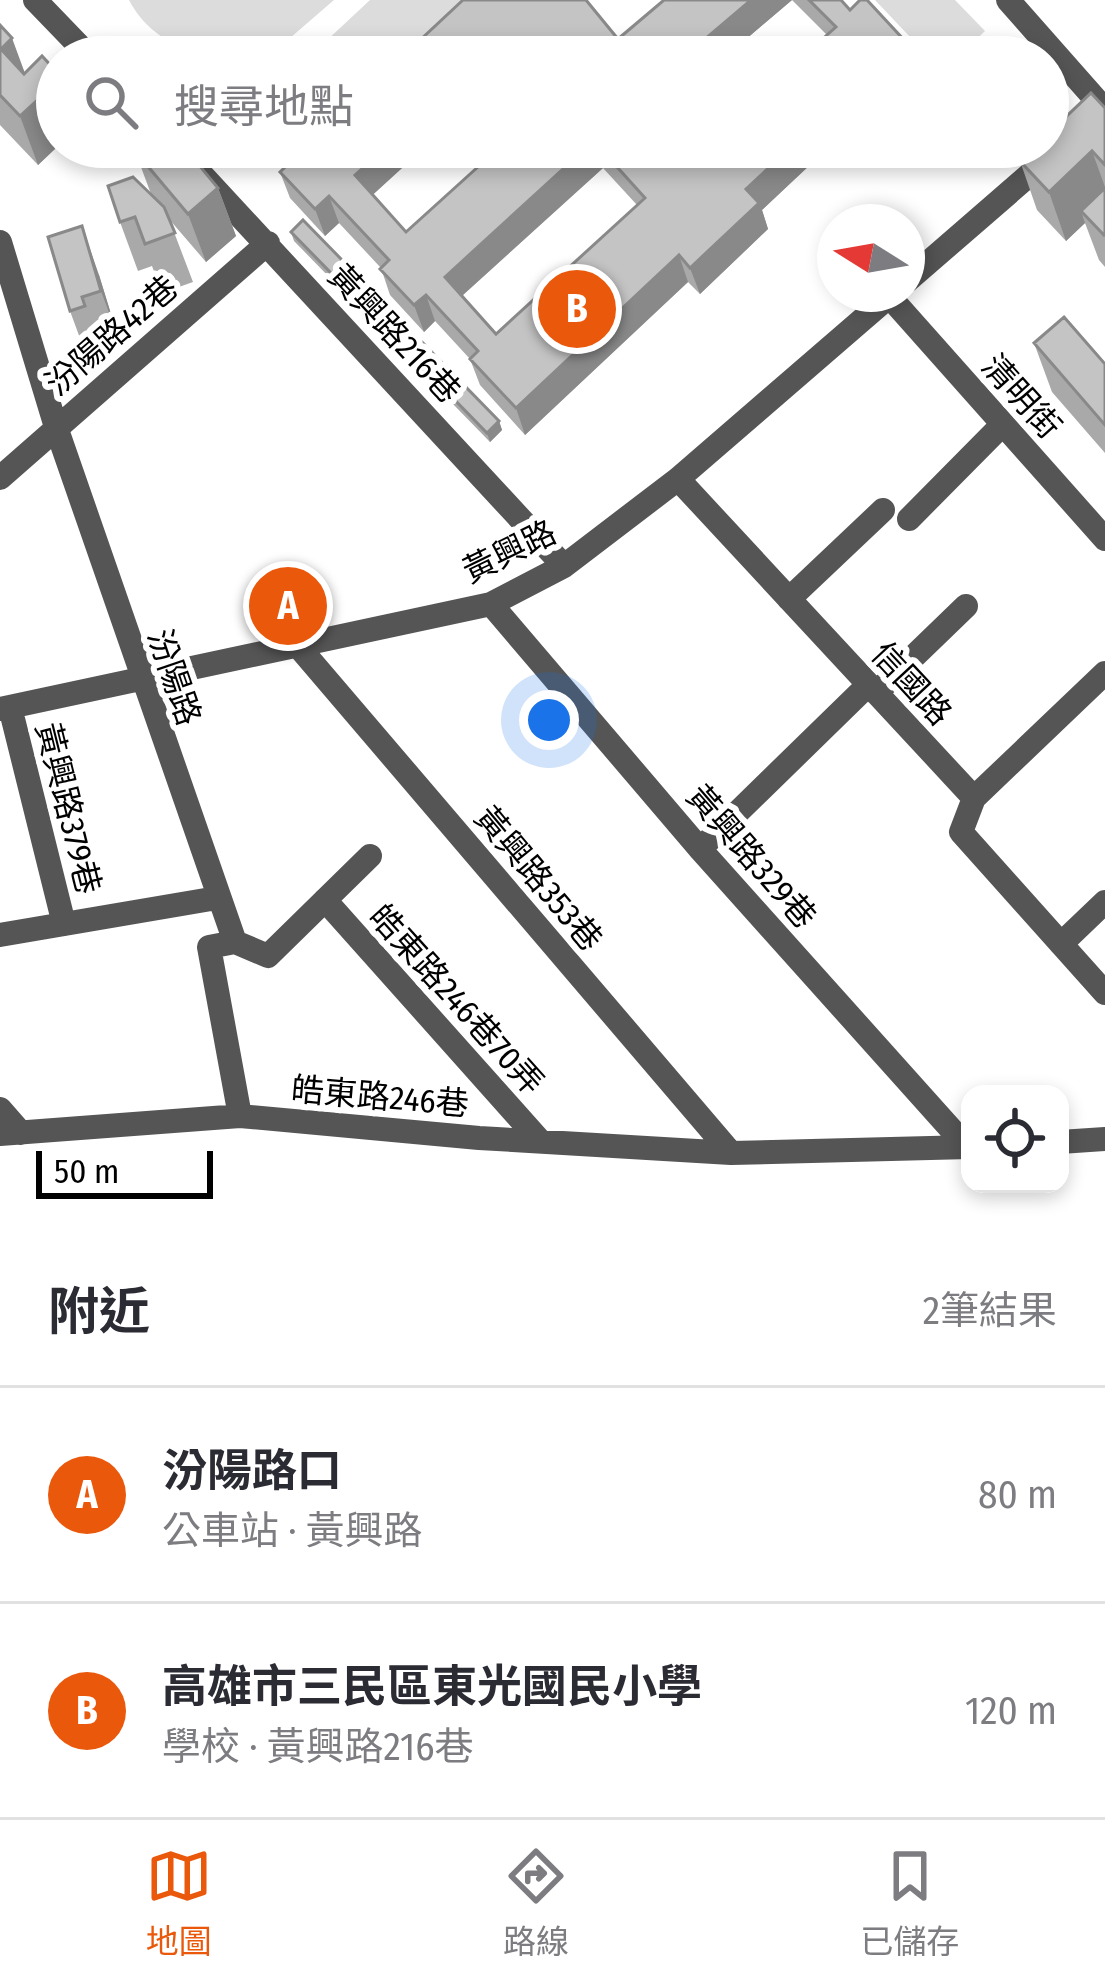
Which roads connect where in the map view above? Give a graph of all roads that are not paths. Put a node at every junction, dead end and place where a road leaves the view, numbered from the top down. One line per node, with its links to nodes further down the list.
1 (35, 0): 3 (street)
2 (1008, 0): 4 (street)
3 (70, 36)
4 (1034, 36)
5 (1069, 84): 6 (street)
6 (1094, 119): 7 (street, 黃興路)
7 (1069, 141)
8 (196, 168): 11 (street, 黃興路216巷)
9 (1037, 168): 12 (street, 黃興路)
10 (0, 242): 16 (street, 汾陽路)
11 (268, 243): 16 (street, 汾陽路42巷); 22 (street, 黃興路216巷)
12 (925, 265)
13 (871, 312): 18 (street, 黃興路)
14 (914, 312): 15 (street, 清明街)
15 (1003, 424): 20 (street); 21 (street, 清明街)
16 (56, 427): 17 (street, 汾陽路42巷); 28 (street, 汾陽路)
17 (0, 478)
18 (678, 479): 22 (street, 黃興路); 23 (street, 信國路)
19 (883, 510): 23 (street)
20 (908, 519)
21 (1105, 539)
22 (564, 566): 24 (street, 黃興路)
23 (789, 599): 29 (street, 信國路)
24 (491, 604): 26 (street, 黃興路); 32 (street, 黃興路329巷)
25 (966, 606): 29 (street)
26 (298, 646): 28 (street, 黃興路); 50 (street, 黃興路353巷)
27 (1105, 673): 31 (street)
28 (142, 682): 30 (street, 黃興路); 34 (street, 汾陽路)
29 (872, 689): 31 (street, 信國路); 32 (street)
30 (5, 708): 37 (street, 黃興路379巷)
31 (974, 798): 40 (street)
32 (700, 849): 45 (street, 黃興路329巷)
33 (370, 856): 35 (street, 皓東路246巷70弄)
34 (218, 898): 37 (street); 39 (street, 汾陽路)
35 (325, 900): 39 (street, 皓東路246巷70弄); 48 (street, 皓東路246巷70弄)
36 (1105, 902): 40 (street)
37 (64, 924): 38 (street)
38 (0, 935)
39 (235, 942): 43 (street)
40 (1061, 944): 41 (street)
41 (1105, 993)
42 (0, 1109): 44 (street)
43 (240, 1116): 44 (street, 皓東路246巷); 48 (street, 皓東路246巷)
44 (10, 1134)
45 (961, 1138)
46 (1105, 1139): 47 (street)
47 (1069, 1141)
48 (540, 1142): 50 (street, 皓東路246巷)
49 (961, 1147): 50 (street, 皓東路246巷)
50 (731, 1153)

